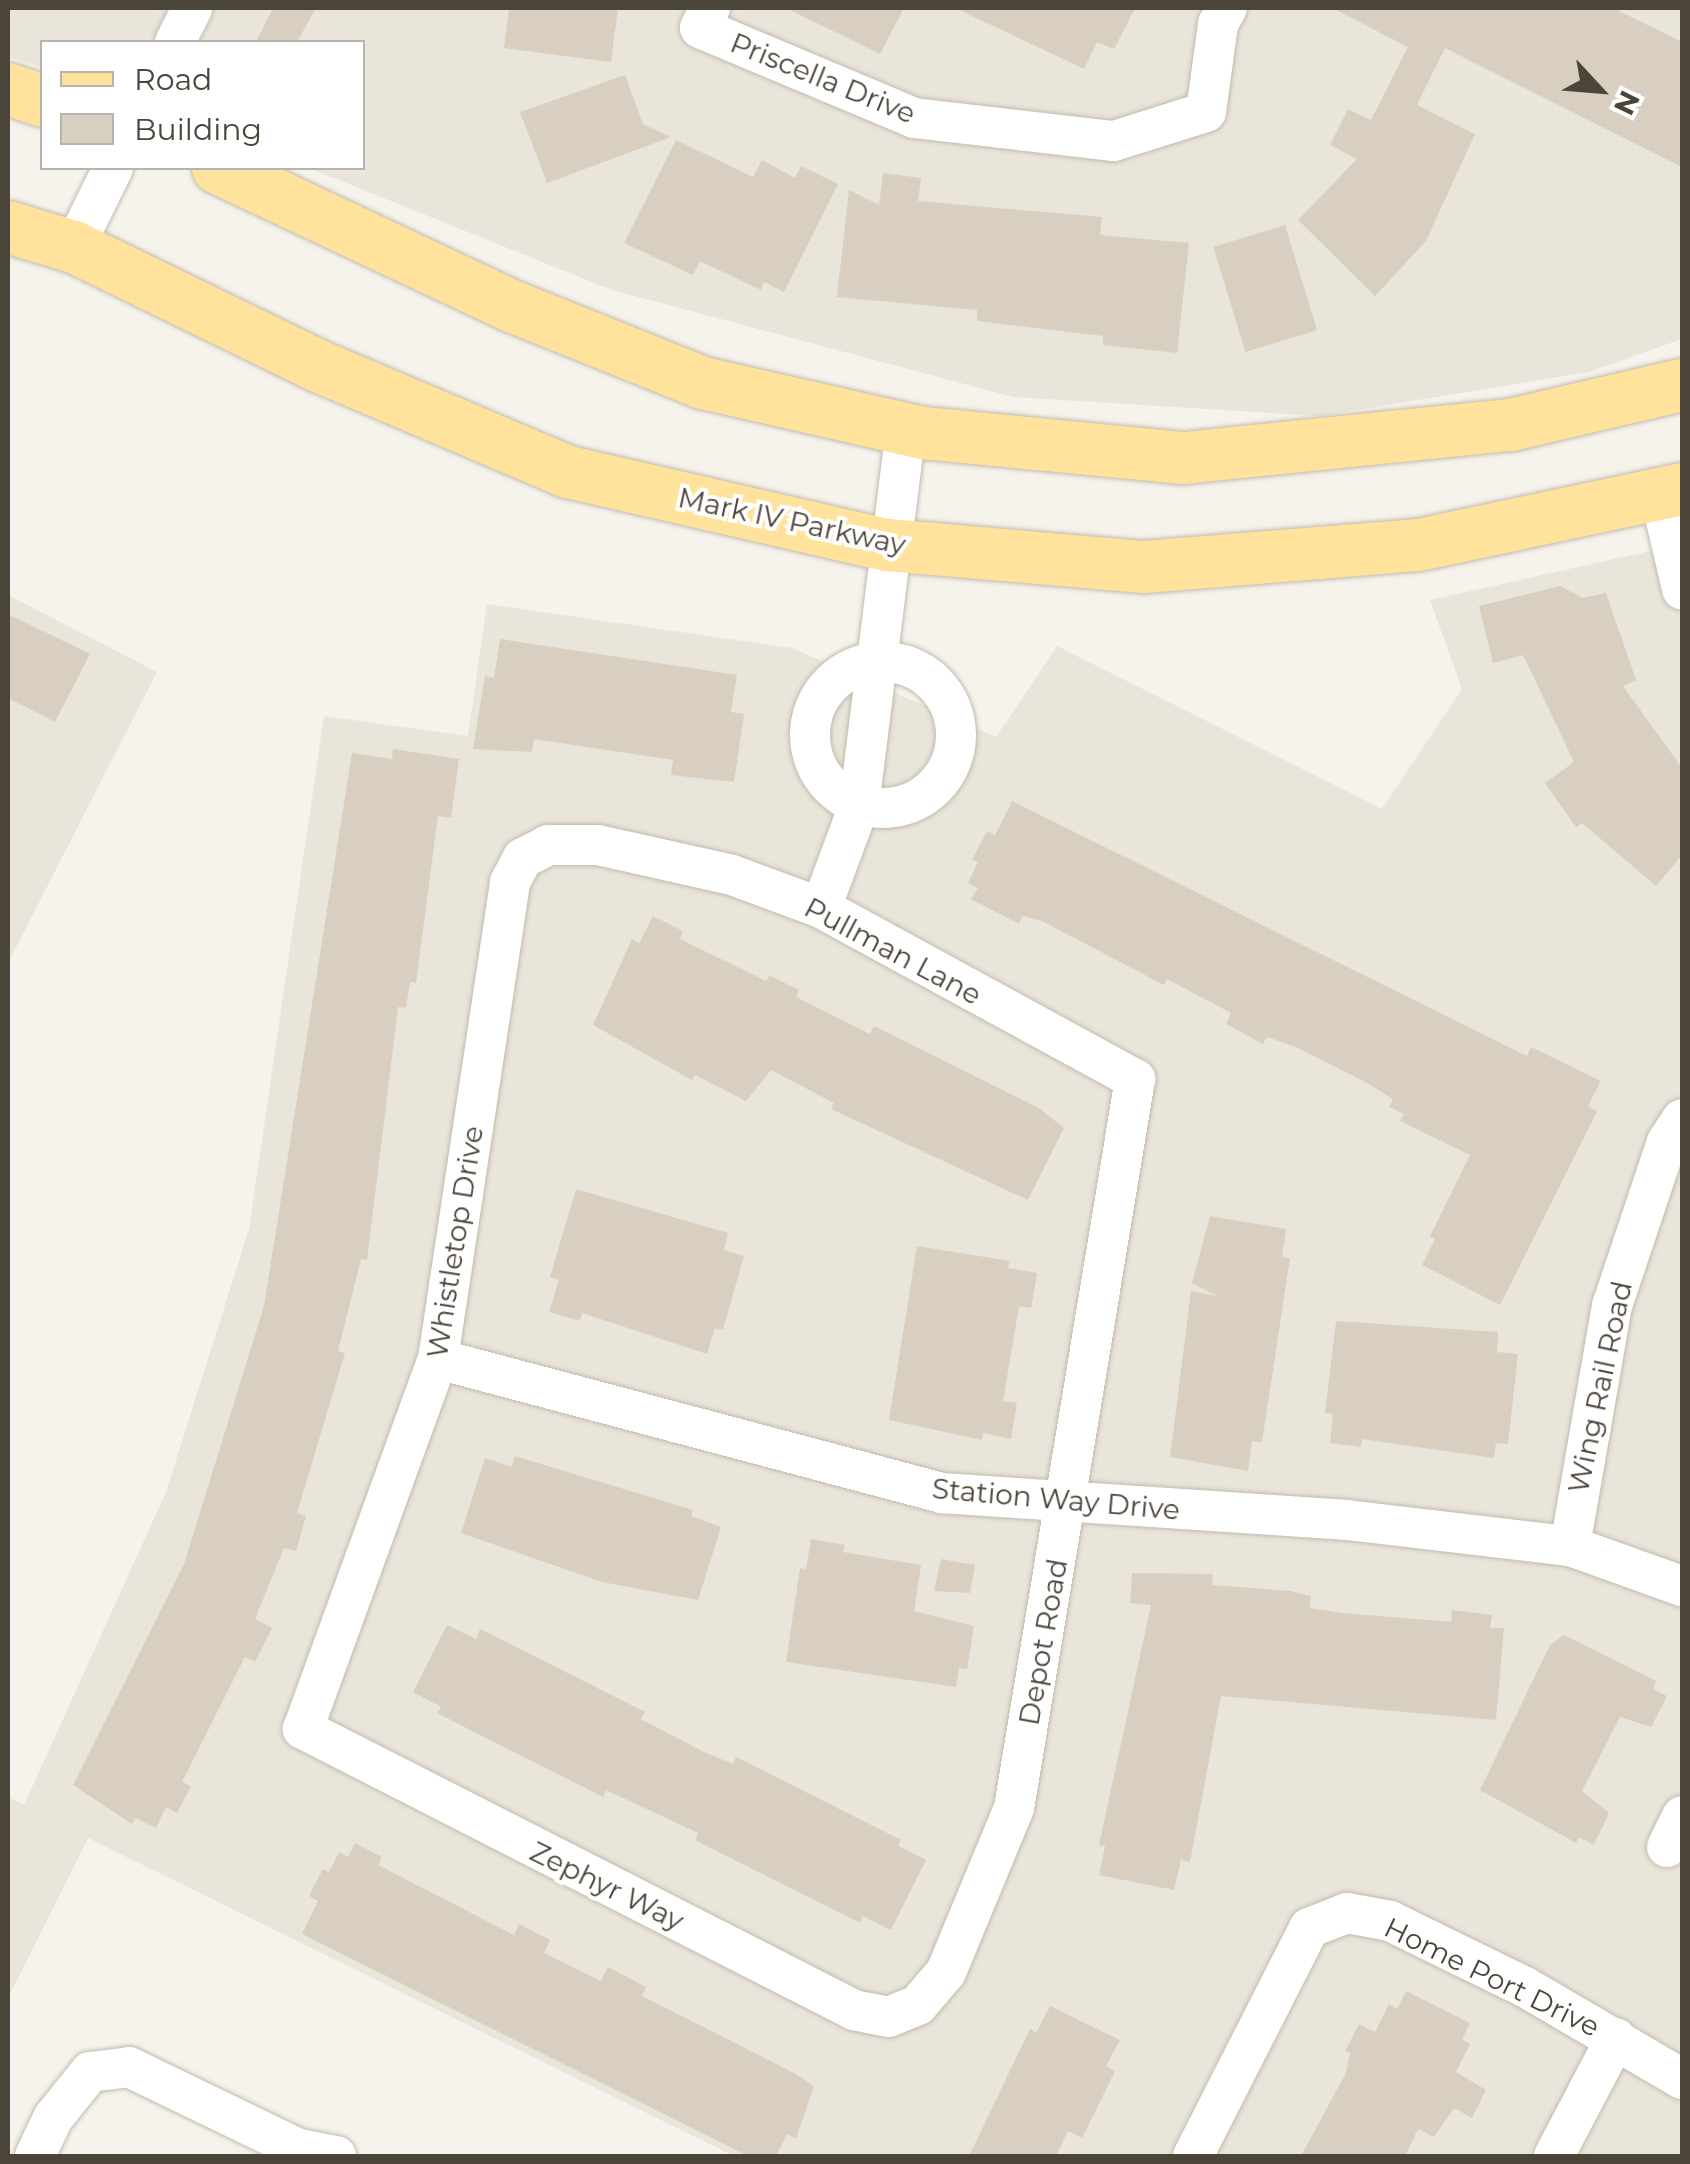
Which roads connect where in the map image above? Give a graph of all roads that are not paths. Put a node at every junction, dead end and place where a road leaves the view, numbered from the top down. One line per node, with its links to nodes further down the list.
1 (192, 8): 4 (street)
2 (710, 8): 3 (street, Priscella Drive)
3 (1227, 8)
4 (176, 40)
5 (8, 88): 6 (main road)
6 (40, 101)
7 (113, 170): 10 (street)
8 (222, 170): 12 (main road)
9 (8, 227): 10 (main road, Mark IV Parkway)
10 (74, 247): 14 (main road, Mark IV Parkway)
11 (1682, 386): 12 (main road)
12 (906, 429): 14 (street)
13 (1671, 492): 14 (main road, Mark IV Parkway); 15 (street)
14 (887, 545): 16 (street)
15 (1682, 589)
16 (877, 663): 17 (street); 17 (street); 17 (street)
17 (859, 806): 19 (street)
18 (523, 858): 19 (street, Pullman Lane); 22 (street, Whistletop Drive)
19 (821, 908): 20 (street, Pullman Lane)
20 (1136, 1079): 23 (street, Depot Road)
21 (1682, 1119): 24 (street, Wing Rail Road)
22 (438, 1359): 23 (street, Station Way Drive); 26 (street, Whistletop Drive)
23 (1066, 1501): 24 (street, Station Way Drive); 27 (street, Depot Road)
24 (1570, 1546): 25 (street, Station Way Drive)
25 (1682, 1586)
26 (303, 1729): 27 (street, Zephyr Way)
27 (918, 2005)
28 (1616, 2038): 29 (street, Home Port Drive); 32 (street, Home Port Drive); 33 (street)
29 (1682, 2078)
30 (35, 2156): 31 (street)
31 (336, 2156)
32 (1194, 2156)
33 (1554, 2156)

